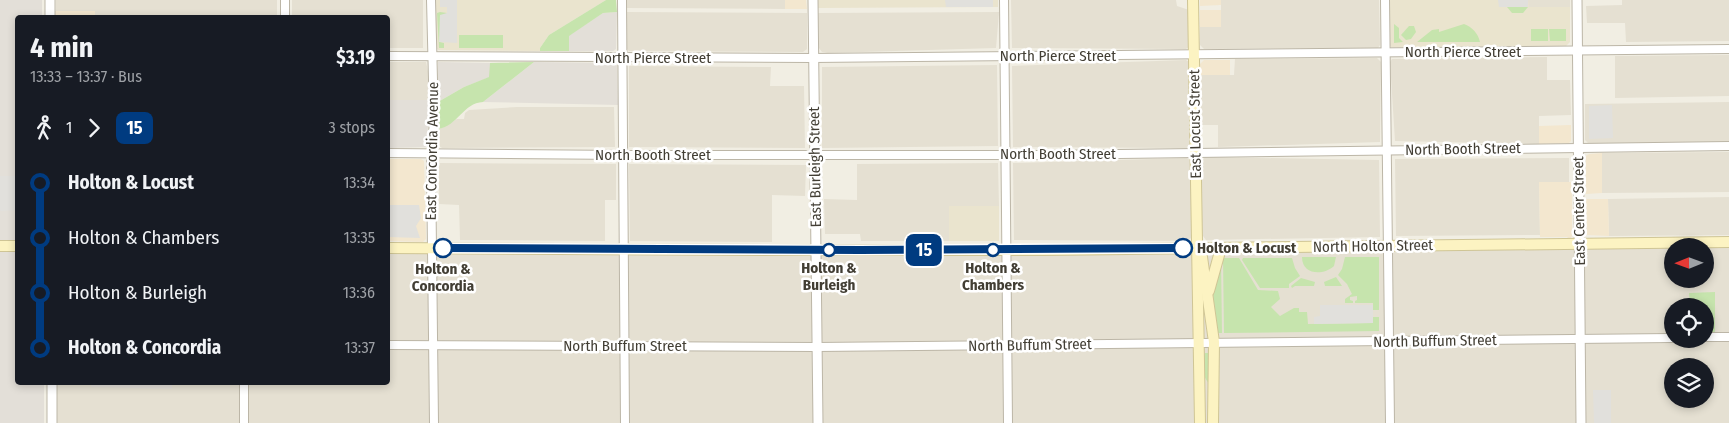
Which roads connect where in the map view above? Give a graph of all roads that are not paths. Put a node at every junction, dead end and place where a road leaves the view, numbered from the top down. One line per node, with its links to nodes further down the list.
1 (50, 0): 10 (street)
2 (285, 0): 11 (street)
3 (430, 0): 17 (street, East Concordia Avenue)
4 (622, 0): 19 (street)
5 (813, 0): 20 (street, East Burleigh Street)
6 (1004, 0): 18 (street)
7 (1193, 0): 15 (main road, East Locust Street)
8 (1384, 0): 14 (street)
9 (1577, 0): 13 (street, East Center Street)
10 (50, 15)
11 (285, 15)
12 (1729, 49): 13 (street, North Pierce Street)
13 (1577, 52): 14 (street, North Pierce Street); 22 (street, East Center Street)
14 (1385, 53): 15 (street, North Pierce Street); 23 (street)
15 (1194, 55): 18 (street, North Pierce Street); 24 (main road, East Locust Street)
16 (390, 56): 17 (street, North Pierce Street)
17 (432, 57): 19 (street, North Pierce Street); 26 (street, East Concordia Avenue)
18 (1005, 57): 20 (street, North Pierce Street); 27 (street)
19 (623, 58): 20 (street, North Pierce Street); 29 (street)
20 (813, 58): 28 (street, East Burleigh Street)
21 (1729, 146): 22 (street, North Booth Street)
22 (1578, 148): 23 (street, North Booth Street); 31 (street, East Center Street)
23 (1387, 150): 24 (street, North Booth Street); 34 (street)
24 (1195, 152): 27 (street, North Booth Street); 37 (main road, East Locust Street)
25 (390, 153): 26 (street, North Booth Street)
26 (431, 154): 29 (street, North Booth Street); 36 (street, East Concordia Avenue)
27 (1006, 154): 28 (street, North Booth Street); 41 (street)
28 (814, 155): 29 (street, North Booth Street); 40 (street, East Burleigh Street)
29 (624, 156): 39 (street)
30 (1729, 242): 31 (main road, North Holton Street)
31 (1579, 244): 34 (main road, North Holton Street); 46 (street, East Center Street)
32 (0, 246): 33 (main road)
33 (15, 246)
34 (1387, 246): 38 (main road, North Holton Street); 49 (street)
35 (390, 248): 36 (main road, North Holton Street)
36 (432, 248): 39 (main road, North Holton Street); 51 (street, East Concordia Avenue)
37 (1197, 248): 38 (main road, North Holton Street); 41 (main road, North Holton Street); 42 (main road, East Locust Street); 47 (main road, East Locust Street)
38 (1221, 248): 42 (main road)
39 (625, 250): 40 (main road, North Holton Street); 52 (street)
40 (816, 250): 41 (main road, North Holton Street); 54 (street, East Burleigh Street)
41 (1007, 250): 53 (street)
42 (1208, 299): 48 (main road, East Locust Street)
43 (1729, 336): 44 (street)
44 (1714, 337)
45 (1664, 338): 46 (street, North Buffum Street)
46 (1580, 339): 49 (street, North Buffum Street); 66 (street, East Center Street)
47 (1199, 342): 48 (street, North Buffum Street); 53 (street, North Buffum Street); 63 (main road, East Locust Street)
48 (1214, 342): 49 (street, North Buffum Street); 64 (main road, East Locust Street)
49 (1388, 342): 65 (street)
50 (390, 345): 51 (street, North Buffum Street)
51 (433, 345): 52 (street, North Buffum Street); 59 (street, East Concordia Avenue)
52 (625, 346): 54 (street, North Buffum Street); 60 (street)
53 (1007, 346): 54 (street, North Buffum Street); 62 (street)
54 (817, 347): 61 (street, East Burleigh Street)
55 (52, 385): 57 (street)
56 (244, 385): 58 (street)
57 (52, 423)
58 (244, 423)
59 (434, 423)
60 (625, 423)
61 (818, 423)
62 (1008, 423)
63 (1200, 423)
64 (1213, 423)
65 (1390, 423)
66 (1581, 423)

